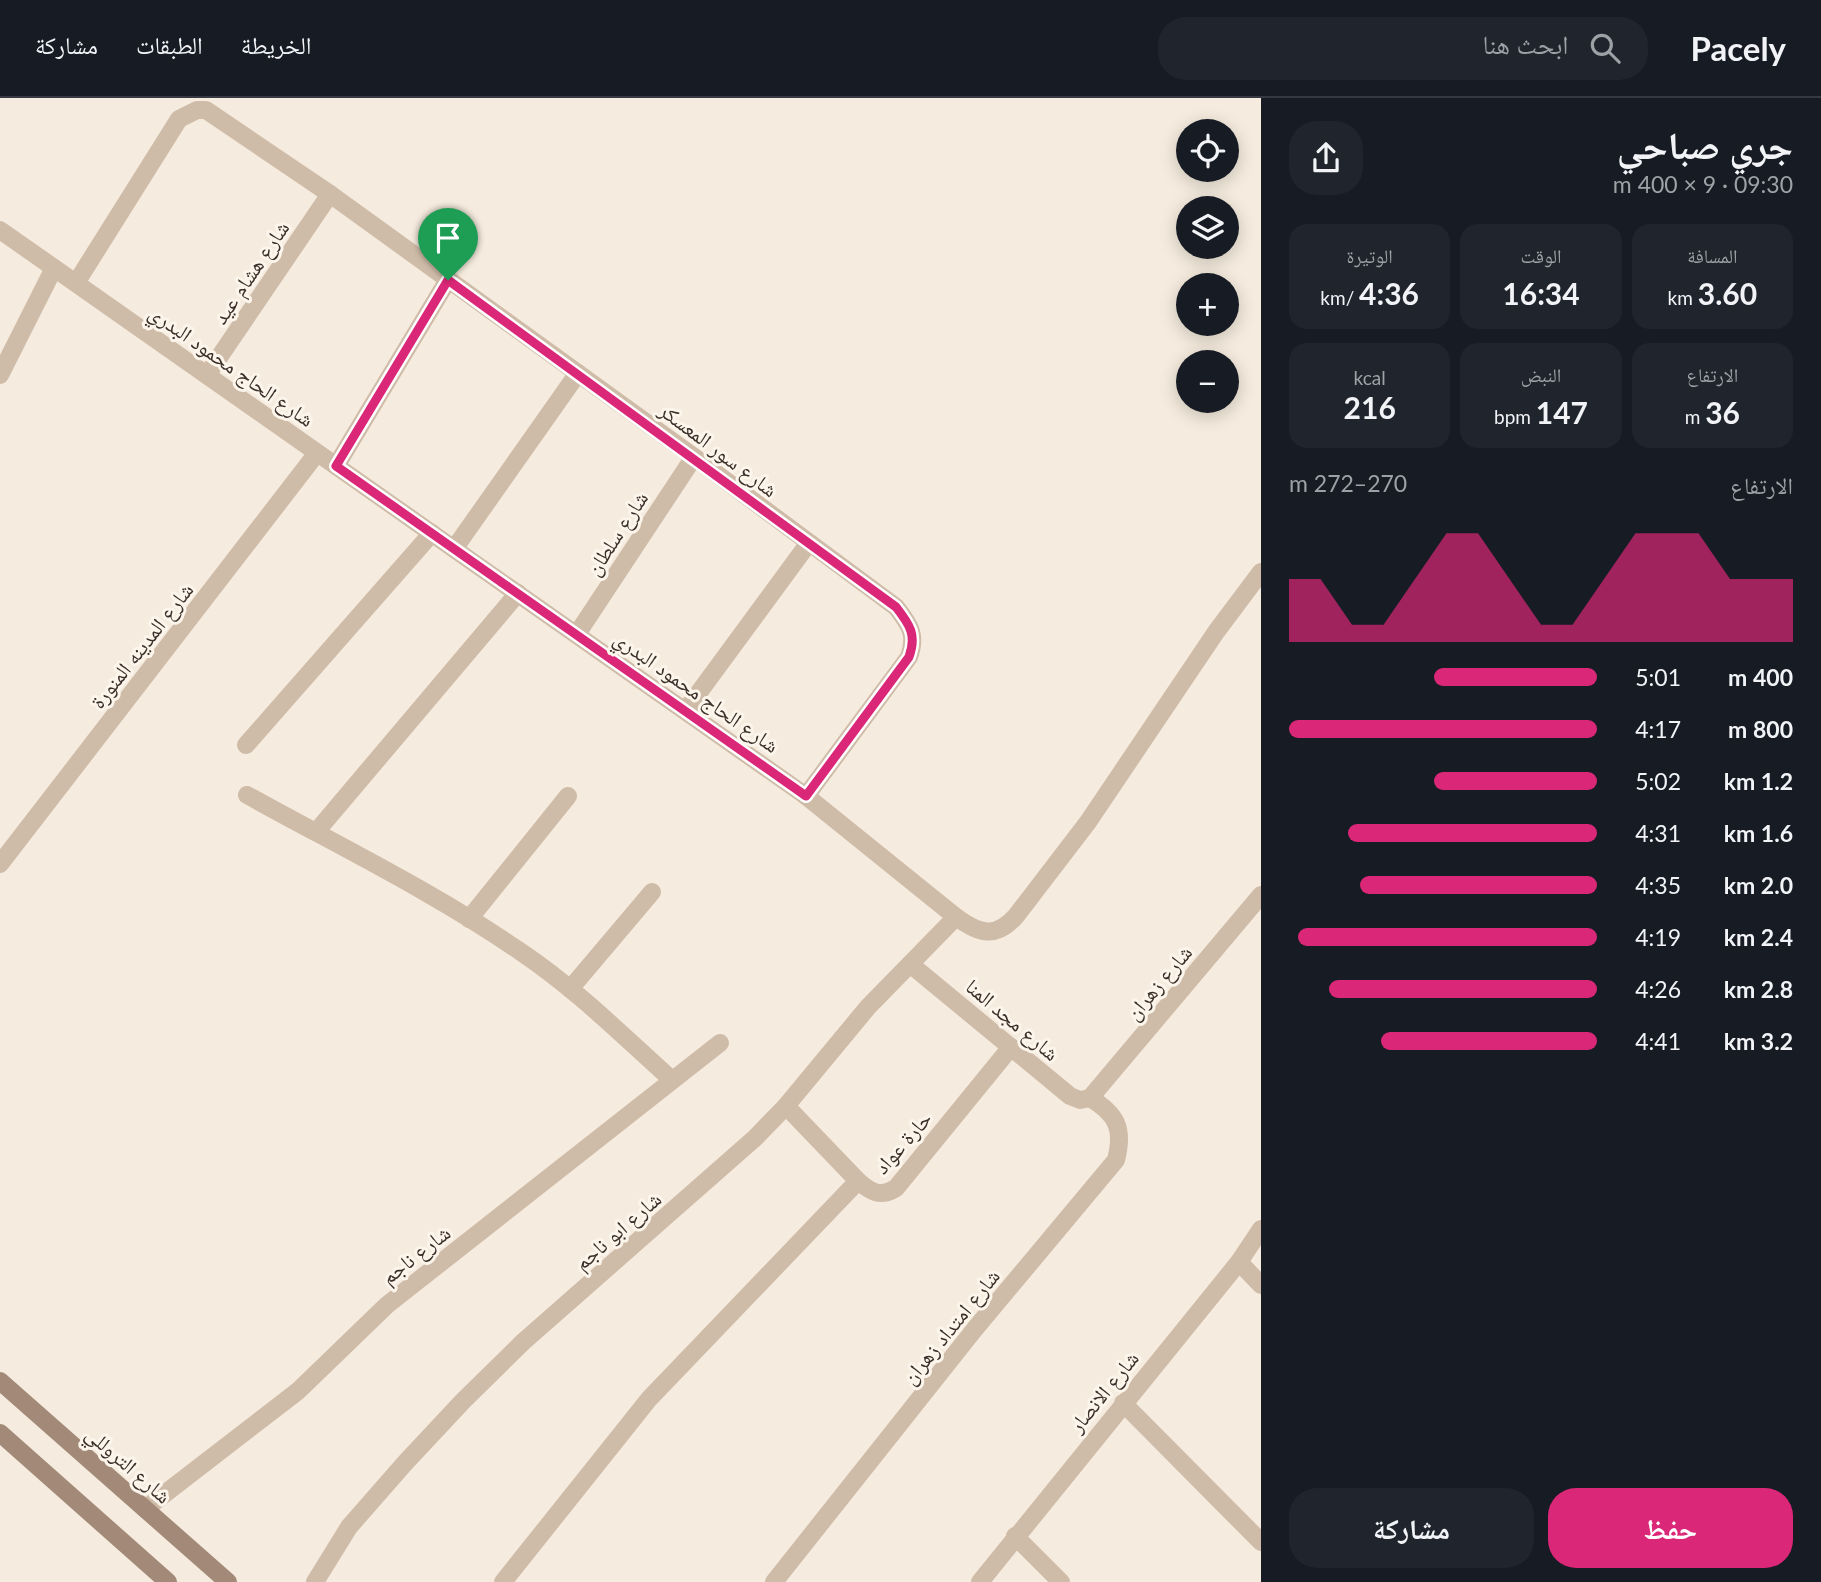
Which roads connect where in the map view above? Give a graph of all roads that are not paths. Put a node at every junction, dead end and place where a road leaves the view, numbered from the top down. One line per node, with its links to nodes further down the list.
1 (330, 194): 4 (street, شارع سور المعسكر); 5 (street, شارع سور المعسكر); 8 (street, شارع هشام عيد)
2 (0, 230): 3 (street, شارع الحاج محمود البدري)
3 (54, 268): 5 (street, شارع الحاج محمود البدري); 7 (street)
4 (448, 280): 6 (street, شارع سور المعسكر); 11 (street)
5 (76, 283): 8 (street, شارع الحاج محمود البدري)
6 (578, 373): 10 (street, شارع سور المعسكر); 14 (street)
7 (0, 375)
8 (207, 375): 9 (street, شارع الحاج محمود البدري)
9 (317, 453): 11 (street, شارع الحاج محمود البدري); 24 (street, شارع المدينه المنورة)
10 (694, 457): 13 (street, شارع سور المعسكر); 17 (street, شارع سلطان)
11 (336, 466): 12 (street, شارع الحاج محمود البدري)
12 (432, 533): 14 (street, شارع الحاج محمود البدري); 19 (street)
13 (808, 544): 18 (street); 22 (street, شارع سور المعسكر)
14 (454, 548): 16 (street, شارع الحاج محمود البدري)
15 (1261, 572): 27 (street, شارع الحاج محمود البدري)
16 (518, 593): 17 (street, شارع الحاج محمود البدري); 23 (street)
17 (577, 634): 18 (street, شارع الحاج محمود البدري)
18 (686, 710): 22 (street, شارع الحاج محمود البدري)
19 (246, 746)
20 (247, 795): 23 (street)
21 (568, 796): 28 (street)
22 (806, 796): 27 (street, شارع الحاج محمود البدري)
23 (316, 832): 28 (street)
24 (0, 864)
25 (652, 892): 30 (street)
26 (1261, 895): 34 (street, شارع زهران)
27 (956, 917): 29 (street, شارع ابو ناجم)
28 (469, 919): 30 (street)
29 (910, 964): 32 (street, شارع مجد المنا); 35 (street, شارع ابو ناجم)
30 (570, 989): 33 (street)
31 (720, 1043): 33 (street, شارع ناجم)
32 (1011, 1047): 34 (street, شارع مجد المنا); 36 (street, حارة عواد)
33 (672, 1080): 43 (street, شارع ناجم)
34 (1090, 1098): 50 (street, شارع امتداد زهران)
35 (786, 1106): 36 (street, حارة عواد); 48 (street, شارع ابو ناجم)
36 (858, 1181): 49 (street)
37 (1261, 1229): 38 (street, شارع الانصار)
38 (1238, 1262): 39 (street); 41 (street, شارع الانصار)
39 (1261, 1285)
40 (0, 1381): 43 (street, شارع التروللي)
41 (1123, 1403): 44 (street, شارع الانصار); 45 (street)
42 (0, 1433): 46 (street)
43 (145, 1508): 47 (street, شارع التروللي)
44 (1015, 1536): 51 (street, شارع الانصار); 52 (street)
45 (1261, 1542)
46 (168, 1582)
47 (228, 1582)
48 (315, 1582)
49 (503, 1582)
50 (774, 1582)
51 (980, 1582)
52 (1061, 1582)

